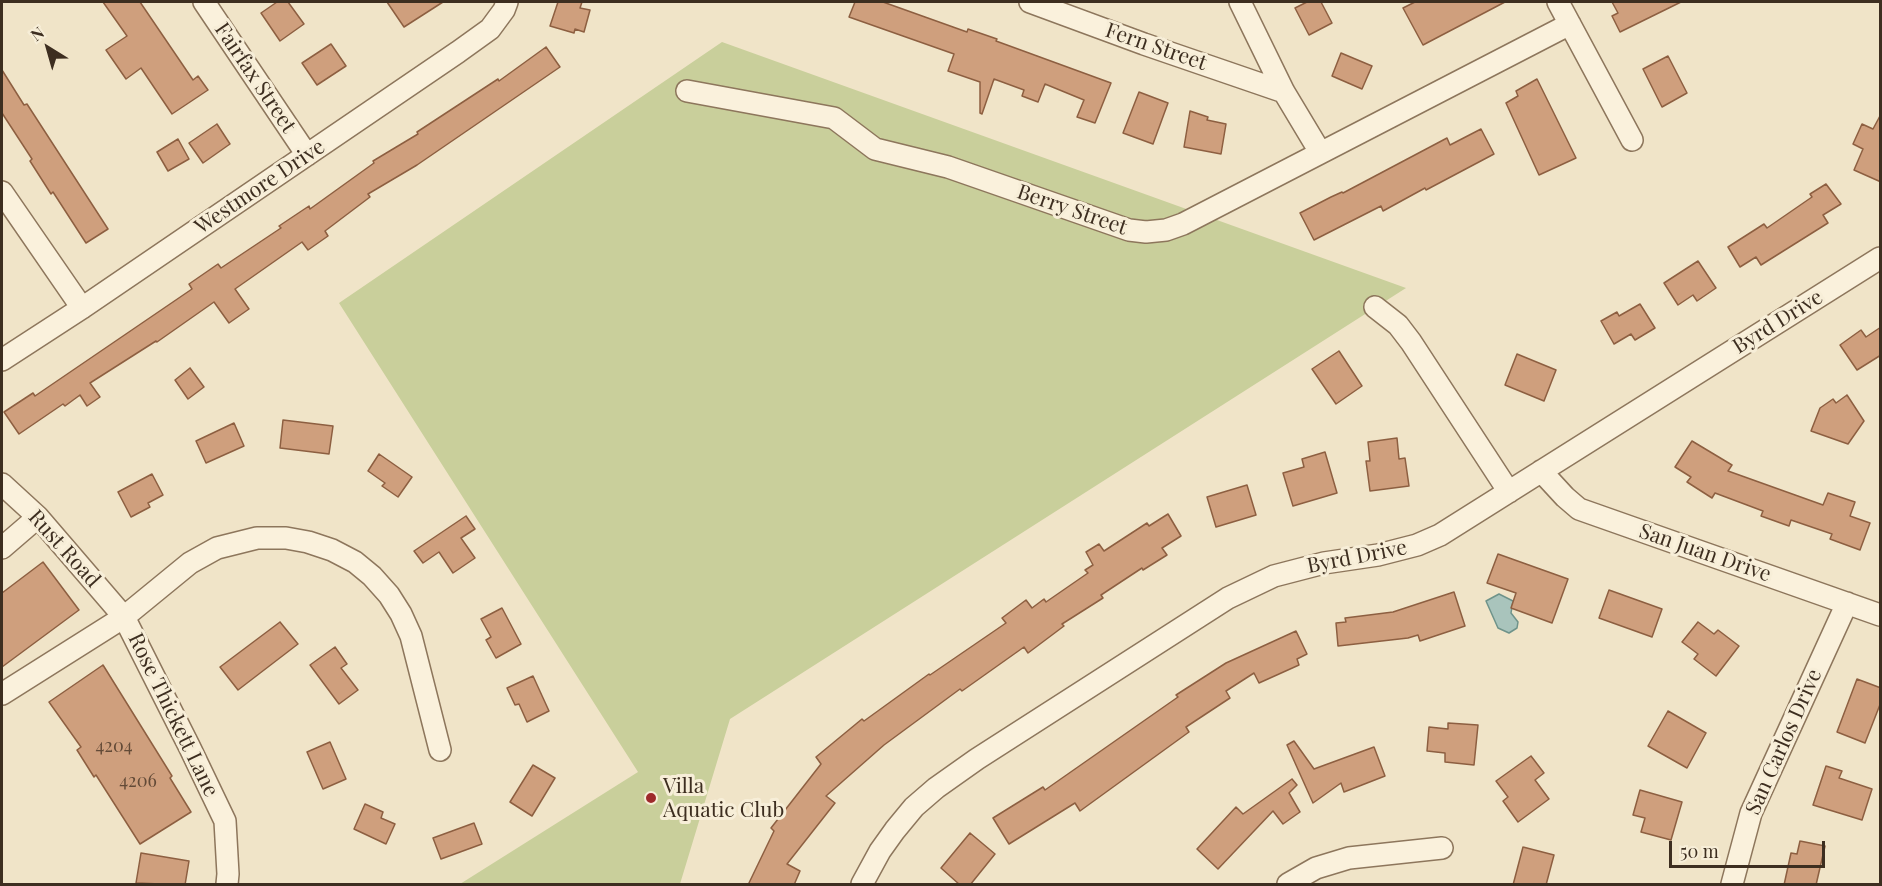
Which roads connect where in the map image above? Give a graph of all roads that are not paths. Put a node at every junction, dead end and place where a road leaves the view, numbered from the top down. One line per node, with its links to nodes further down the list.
1 (204, 2): 11 (street, Fairfax Street)
2 (507, 2): 11 (street, Westmore Drive)
3 (1030, 2): 8 (street, Fern Street)
4 (1240, 2): 8 (street)
5 (1558, 2): 6 (street)
6 (1570, 24): 9 (street); 10 (street, Berry Street)
7 (687, 91): 10 (street, Berry Street)
8 (1284, 92): 10 (street)
9 (1632, 140)
10 (1320, 152)
11 (307, 155): 15 (street, Westmore Drive)
12 (2, 192): 15 (street)
13 (1881, 258): 17 (street, Byrd Drive)
14 (1375, 307): 19 (street)
15 (82, 308): 16 (street, Westmore Drive)
16 (2, 360)
17 (1541, 471): 19 (street, Byrd Drive); 22 (street, San Juan Drive)
18 (2, 484): 20 (street, Rust Road)
19 (1509, 492): 29 (street, Byrd Drive)
20 (38, 517): 21 (street); 24 (street, Rust Road)
21 (2, 548)
22 (1847, 603): 23 (street, San Juan Drive); 31 (street, San Carlos Drive)
23 (1881, 615)
24 (124, 617): 25 (street, Rose Thickett Lane); 26 (street); 28 (street, Rose Thickett Lane)
25 (2, 694)
26 (440, 750)
27 (1442, 848): 30 (street)
28 (227, 885)
29 (862, 885)
30 (1288, 885)
31 (1732, 885)

